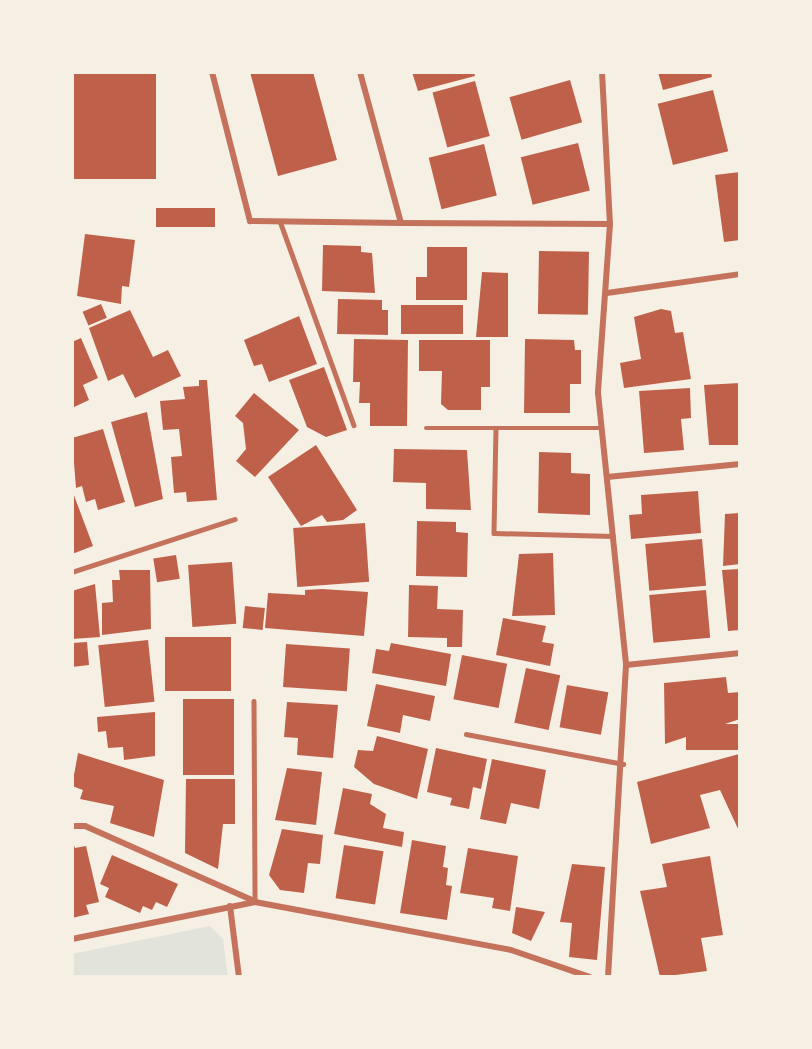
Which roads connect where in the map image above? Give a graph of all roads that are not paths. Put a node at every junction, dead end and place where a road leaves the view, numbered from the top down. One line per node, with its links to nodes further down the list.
1 (212, 72): 4 (street)
2 (360, 72): 5 (street)
3 (602, 72): 6 (street)
4 (279, 221): 5 (street); 9 (lane)
5 (400, 223): 6 (street)
6 (610, 224): 8 (street)
7 (740, 274): 8 (street)
8 (607, 292): 12 (street)
9 (354, 425)
10 (426, 428): 11 (lane)
11 (496, 428): 12 (lane); 16 (lane)
12 (602, 428): 14 (street)
13 (740, 464): 14 (street)
14 (606, 477): 16 (street)
15 (236, 519): 17 (lane)
16 (613, 536): 19 (street)
17 (72, 572)
18 (740, 653): 19 (street)
19 (626, 665): 22 (street)
20 (254, 701): 24 (lane)
21 (466, 734): 22 (lane)
22 (622, 764): 29 (street)
23 (72, 825): 24 (street)
24 (255, 902): 25 (street); 28 (street)
25 (230, 906): 26 (street); 27 (street)
26 (72, 939)
27 (239, 977)
28 (590, 977)
29 (608, 977)

